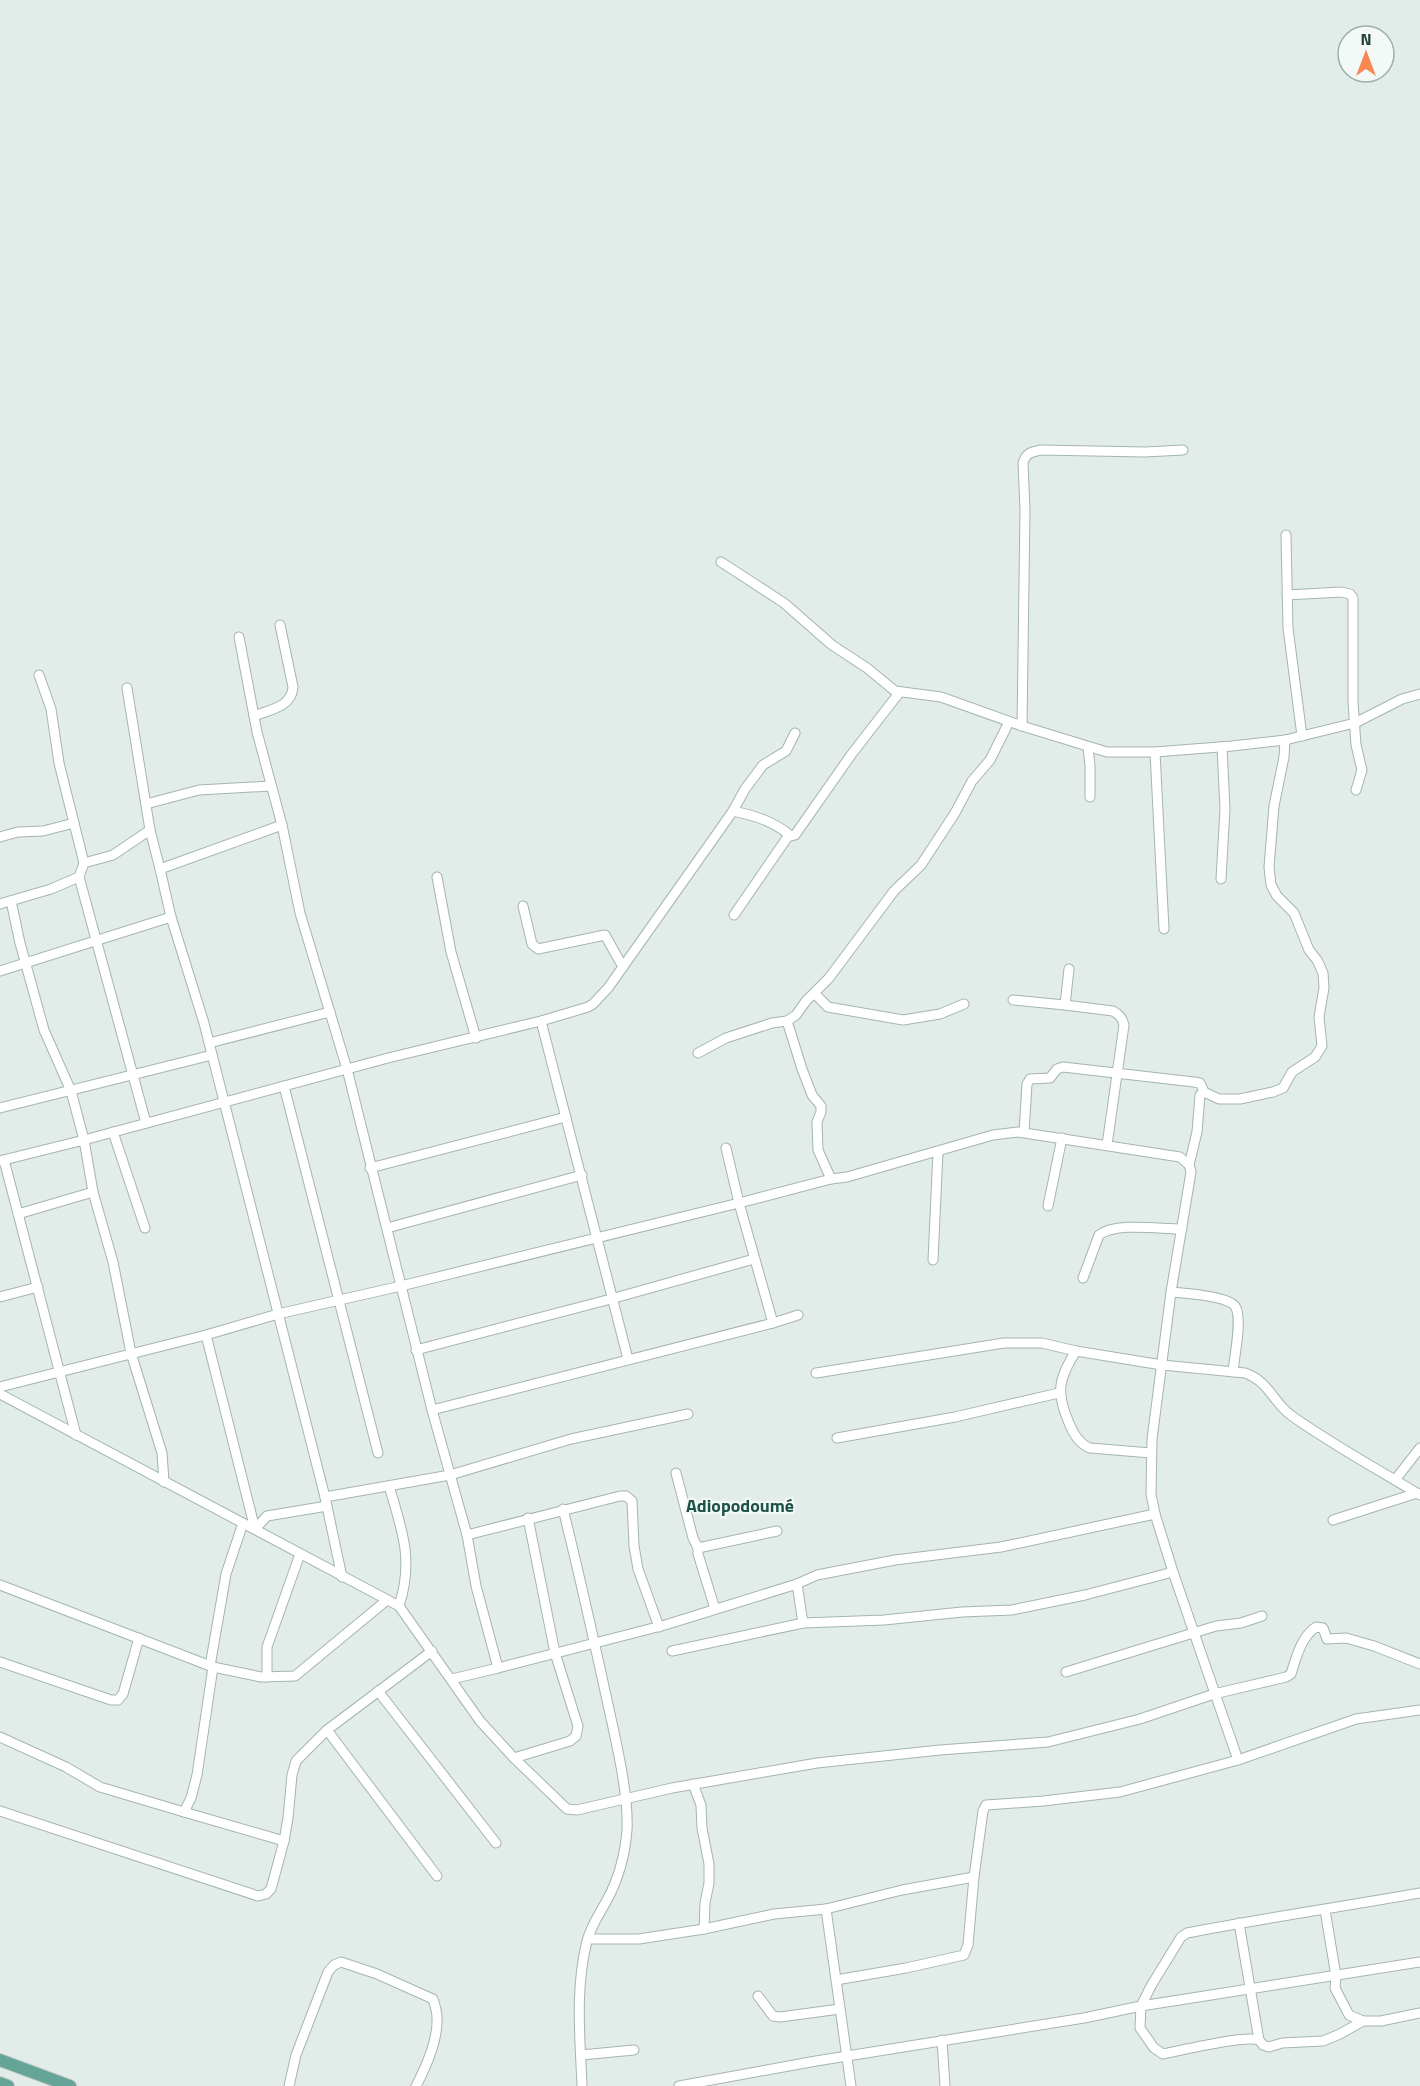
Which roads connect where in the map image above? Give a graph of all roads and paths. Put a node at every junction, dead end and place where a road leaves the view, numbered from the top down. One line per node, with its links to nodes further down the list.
1 (1183, 450): 14 (street)
2 (1286, 535): 4 (street)
3 (721, 562): 9 (street)
4 (1287, 595): 13 (street); 16 (street)
5 (280, 625): 11 (street)
6 (238, 638): 11 (street)
7 (39, 675): 26 (street)
8 (127, 688): 24 (street)
9 (899, 693): 12 (street); 29 (street)
10 (1420, 694): 13 (street)
11 (254, 716): 21 (street)
12 (1009, 722): 14 (street); 47 (street)
13 (1355, 723): 16 (street); 22 (street)
14 (1022, 726): 18 (street)
15 (795, 733): 25 (street)
16 (1302, 736): 17 (street)
17 (1285, 740): 19 (street); 63 (street)
18 (1088, 747): 20 (street); 23 (street)
19 (1222, 747): 20 (street); 35 (street)
20 (1155, 752): 41 (street)
21 (271, 786): 24 (street); 27 (street)
22 (1356, 790)
23 (1090, 797)
24 (146, 804): 28 (street)
25 (734, 811): 29 (street); 44 (street)
26 (74, 823): 30 (street); 31 (street)
27 (282, 825): 32 (street); 51 (street)
28 (150, 830): 31 (street); 32 (street)
29 (789, 835): 39 (street)
30 (0, 837)
31 (84, 863): 33 (street)
32 (159, 869): 40 (street)
33 (79, 877): 36 (street); 42 (street)
34 (437, 877): 54 (street)
35 (1221, 879)
36 (11, 901): 37 (street); 43 (street)
37 (0, 904)
38 (523, 906): 44 (street)
39 (734, 915)
40 (171, 916): 42 (street); 55 (street)
41 (1164, 929)
42 (97, 940): 43 (street); 60 (street)
43 (26, 963): 46 (street); 62 (street)
44 (623, 967): 53 (street)
45 (1069, 969): 50 (street)
46 (0, 971)
47 (815, 994): 49 (street); 52 (street)
48 (1013, 1000): 50 (street)
49 (964, 1004)
50 (1065, 1005): 59 (street)
51 (330, 1012): 55 (street); 58 (street)
52 (787, 1021): 56 (street); 79 (street)
53 (541, 1022): 54 (street); 66 (street)
54 (476, 1038): 58 (street)
55 (209, 1043): 57 (street)
56 (699, 1053)
57 (212, 1056): 60 (street); 64 (street)
58 (347, 1069): 61 (street); 77 (street)
59 (1117, 1074): 63 (street); 69 (street); 72 (street)
60 (134, 1075): 62 (street); 67 (street)
61 (284, 1086): 64 (street); 96 (street)
62 (71, 1090): 65 (street); 71 (street)
63 (1204, 1092): 76 (street)
64 (224, 1102): 67 (street); 97 (street)
65 (0, 1108)
66 (566, 1117): 77 (street); 78 (street)
67 (146, 1123): 68 (street)
68 (113, 1132): 71 (street); 84 (street)
69 (1024, 1132): 70 (street); 74 (street)
70 (1062, 1138): 72 (street); 82 (street)
71 (84, 1140): 75 (street); 80 (street)
72 (1107, 1146): 76 (street)
73 (726, 1148): 81 (street)
74 (938, 1152): 79 (street); 89 (street)
75 (2, 1160): 83 (street)
76 (1189, 1165): 86 (street)
77 (370, 1168): 85 (street)
78 (582, 1175): 85 (street); 87 (street)
79 (831, 1179): 81 (street)
80 (93, 1192): 83 (street); 103 (street)
81 (739, 1203): 87 (street); 88 (street)
82 (1047, 1206)
83 (18, 1214): 92 (street)
84 (145, 1228)
85 (387, 1228): 91 (street)
86 (1182, 1229): 90 (street); 93 (street)
87 (597, 1237): 91 (street); 95 (street)
88 (754, 1259): 95 (street); 99 (street)
89 (933, 1260)
90 (1083, 1278)
91 (401, 1286): 96 (street); 101 (street)
92 (38, 1287): 94 (street); 106 (street)
93 (1171, 1292): 105 (street); 107 (street)
94 (0, 1298)
95 (611, 1299): 101 (street); 104 (street)
96 (339, 1300): 97 (street); 117 (street)
97 (278, 1314): 100 (street); 125 (street)
98 (798, 1315): 99 (street)
99 (773, 1323): 104 (street)
100 (206, 1335): 103 (street); 131 (street)
101 (416, 1350): 112 (street)
102 (1076, 1350): 105 (street); 108 (street); 110 (street)
103 (131, 1353): 106 (street); 122 (street)
104 (628, 1359): 112 (street)
105 (1162, 1365): 107 (street); 118 (street)
106 (60, 1371): 109 (street); 114 (street)
107 (1233, 1372): 121 (street)
108 (816, 1373)
109 (0, 1387)
110 (1059, 1393): 115 (street); 118 (street)
111 (0, 1394): 114 (street)
112 (432, 1410): 120 (street)
113 (688, 1414): 120 (street)
114 (76, 1435): 122 (street)
115 (837, 1438)
116 (1420, 1448): 121 (street)
117 (378, 1453)
118 (1151, 1453): 127 (street)
119 (676, 1473): 134 (street)
120 (450, 1475): 123 (street); 133 (street)
121 (1395, 1480): 124 (street)
122 (164, 1482): 130 (street)
123 (389, 1486): 125 (street); 141 (street)
124 (1419, 1494): 129 (street)
125 (326, 1501): 131 (street); 137 (street)
126 (563, 1509): 128 (street); 145 (street); 148 (street)
127 (1155, 1514): 136 (street); 138 (street)
128 (528, 1518): 133 (street); 151 (street)
129 (1333, 1520)
130 (243, 1523): 131 (street); 154 (street)
131 (255, 1529): 135 (street)
132 (777, 1531): 134 (street)
133 (466, 1534): 155 (street)
134 (698, 1548): 142 (street)
135 (300, 1554): 137 (street); 157 (street)
136 (1173, 1572): 144 (street); 146 (street)
137 (342, 1577): 140 (street)
138 (797, 1584): 142 (street); 144 (street)
139 (0, 1585): 147 (street)
140 (387, 1600): 141 (street); 157 (street)
141 (399, 1606): 149 (street)
142 (715, 1609): 145 (street)
143 (1262, 1616): 146 (street)
144 (803, 1623): 150 (street)
145 (658, 1627): 148 (street)
146 (1194, 1634): 156 (street); 160 (street)
147 (139, 1638): 152 (street); 154 (street)
148 (594, 1643): 151 (street); 167 (street)
149 (432, 1651): 158 (street); 159 (street)
150 (672, 1651)
151 (555, 1653): 155 (street); 164 (street)
152 (0, 1662)
153 (1420, 1664): 160 (street)
154 (211, 1666): 157 (street); 169 (street)
155 (498, 1668): 158 (street)
156 (1066, 1672)
157 (267, 1677)
158 (452, 1679): 164 (street)
159 (378, 1692): 162 (street); 171 (street)
160 (1214, 1694): 165 (street); 166 (street)
161 (1420, 1710): 165 (street)
162 (327, 1730): 170 (street); 172 (street)
163 (0, 1737): 169 (street)
164 (514, 1758): 167 (street)
165 (1238, 1760): 173 (street)
166 (693, 1784): 167 (street); 178 (street)
167 (626, 1800): 179 (street)
168 (0, 1810): 170 (street)
169 (184, 1812): 170 (street)
170 (284, 1841)
171 (496, 1844)
172 (437, 1876)
173 (974, 1877): 175 (street); 182 (street)
174 (1420, 1893): 176 (street)
175 (826, 1909): 178 (street); 182 (street)
176 (1325, 1910): 177 (street); 181 (street)
177 (1239, 1923): 183 (street); 185 (street)
178 (704, 1929): 179 (street)
179 (588, 1939): 192 (street)
180 (1420, 1962): 181 (street)
181 (1336, 1976): 183 (street); 188 (street)
182 (836, 1980): 186 (street)
183 (1250, 1989): 185 (street); 190 (street)
184 (758, 1996): 186 (street)
185 (1141, 2006): 189 (street); 190 (street)
186 (840, 2009): 193 (street)
187 (1420, 2013): 188 (street)
188 (1363, 2021): 190 (street)
189 (942, 2040): 193 (street); 203 (street)
190 (1259, 2040)
191 (634, 2050): 192 (street)
192 (581, 2055): 200 (street)
193 (847, 2057): 201 (street); 202 (street)
194 (0, 2060): 197 (main road)
195 (0, 2083): 196 (main road)
196 (8, 2086)
197 (70, 2086)
198 (289, 2086): 199 (street)
199 (416, 2086)
200 (582, 2086)
201 (679, 2086)
202 (851, 2086)
203 (945, 2086)

